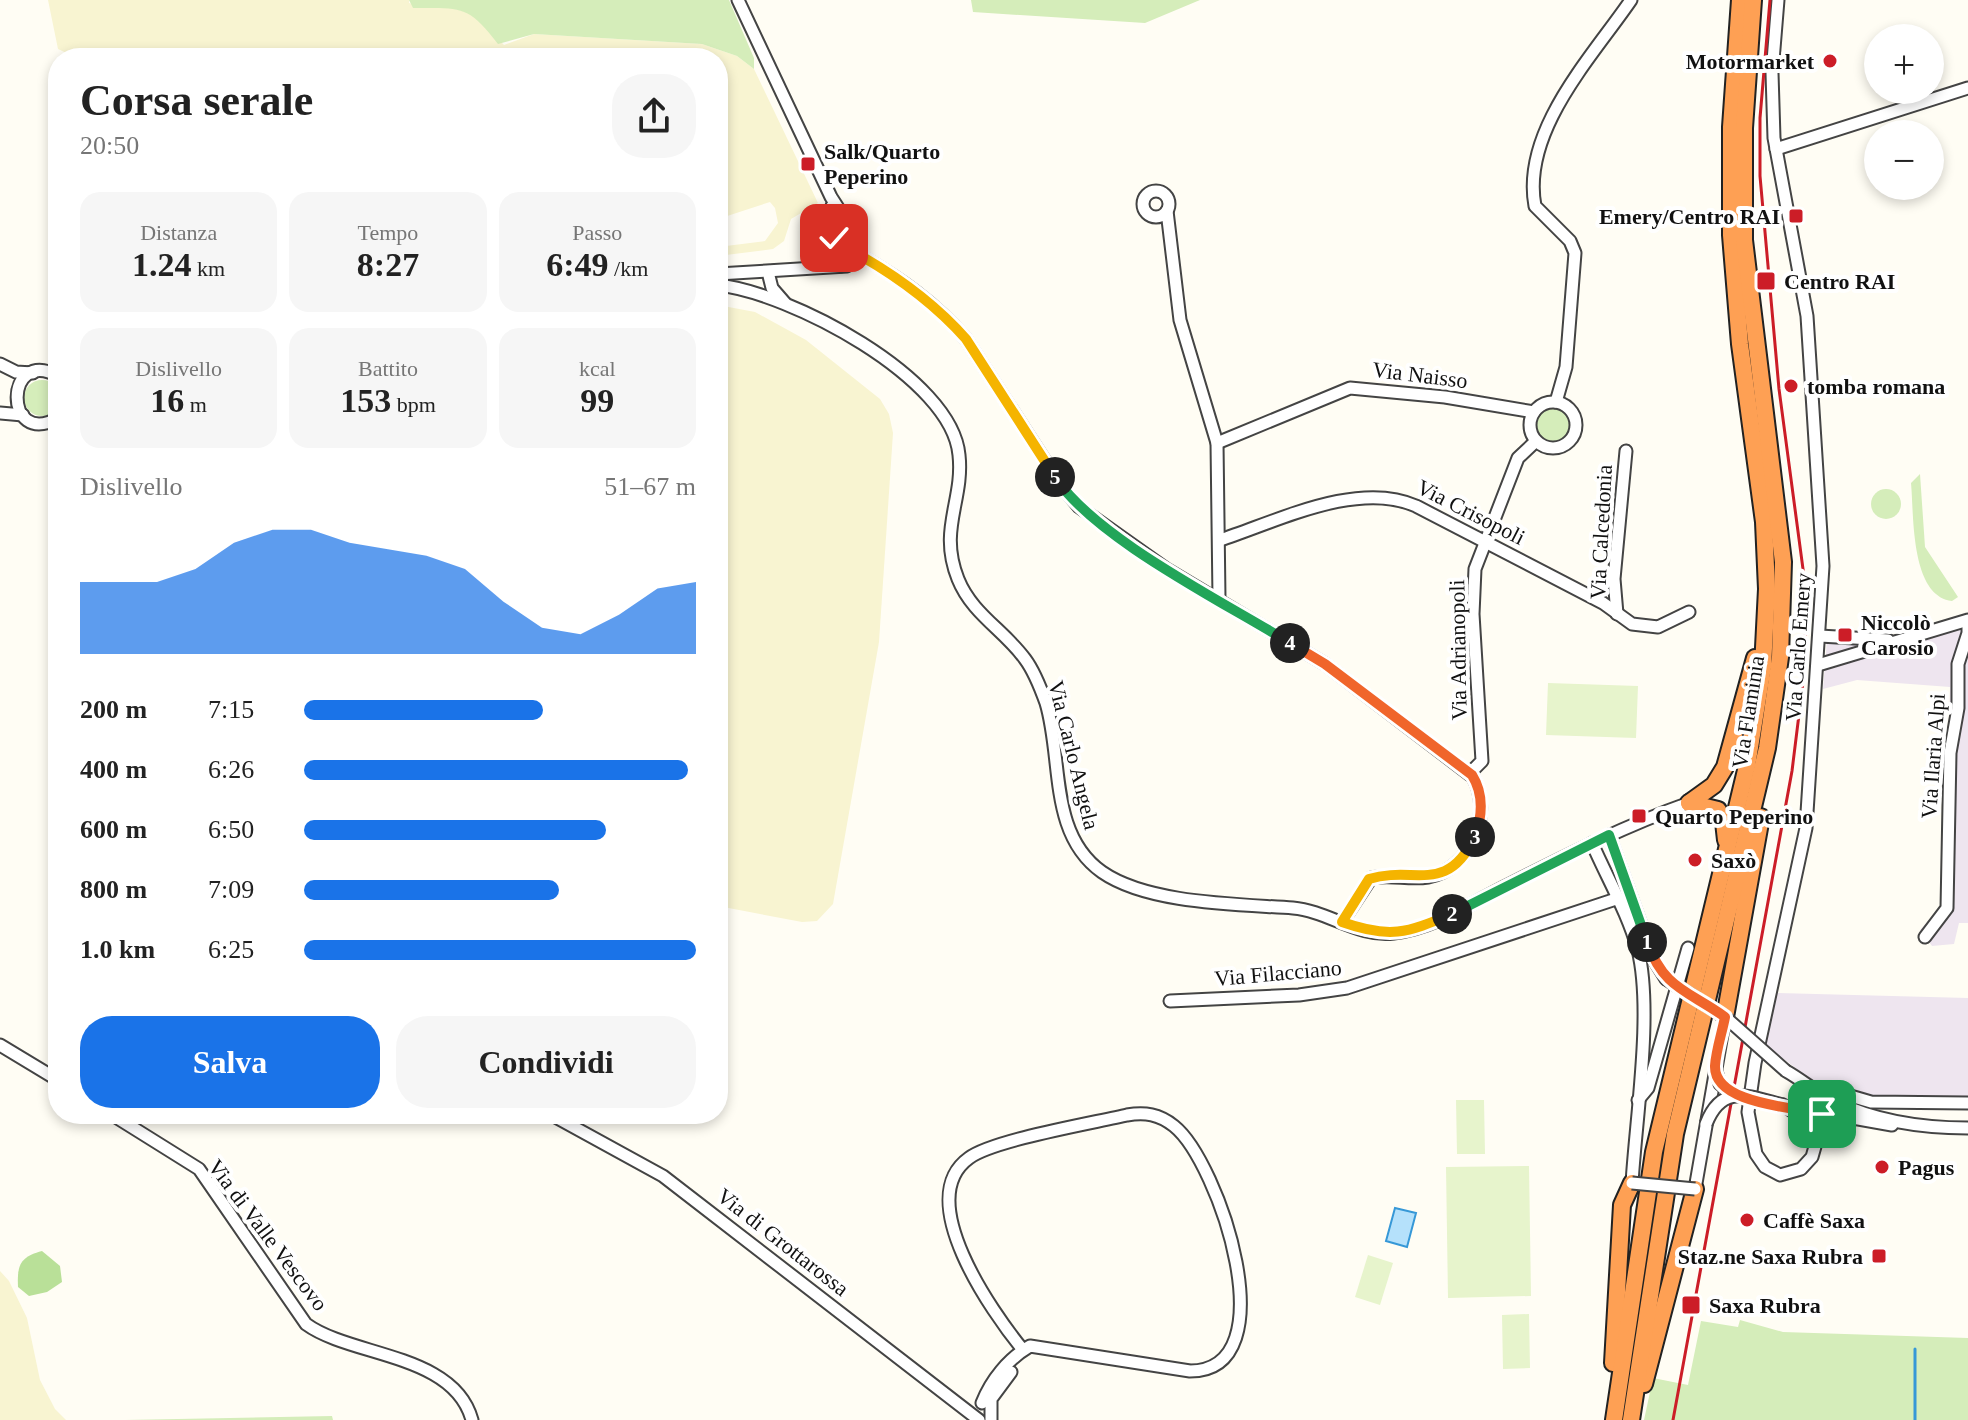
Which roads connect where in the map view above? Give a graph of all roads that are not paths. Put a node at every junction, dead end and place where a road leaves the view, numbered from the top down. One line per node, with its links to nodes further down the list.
1 (738, 0): 8 (street)
2 (1631, 0): 25 (street)
3 (1740, 0): 35 (highway, Via Flaminia)
4 (1753, 0): 43 (highway, Via Flaminia)
5 (1778, 0): 7 (street, Via Carlo Emery)
6 (1968, 88): 7 (street)
7 (1776, 149): 40 (street, Via Carlo Emery)
8 (831, 197): 10 (street); 11 (street)
9 (1165, 218): 31 (street)
10 (854, 237): 11 (street); 12 (street)
11 (830, 246): 13 (street); 14 (street)
12 (861, 256): 13 (street); 36 (street)
13 (844, 266): 14 (street)
14 (804, 269): 15 (street)
15 (768, 272): 16 (street); 20 (street)
16 (751, 273): 17 (street); 19 (street)
17 (728, 274)
18 (728, 287): 19 (street)
19 (762, 295): 20 (street, Via Carlo Angela)
20 (785, 304): 50 (street, Via Carlo Angela)
21 (1, 365): 23 (street); 24 (street)
22 (48, 372): 23 (street)
23 (33, 373): 24 (street)
24 (16, 392): 26 (street); 28 (street)
25 (1556, 402): 27 (street); 30 (street)
26 (0, 412): 28 (street)
27 (1534, 412): 30 (street); 31 (street, Via Naisso)
28 (23, 415): 29 (street)
29 (48, 421)
30 (1536, 441): 34 (street, Via Adrianopoli)
31 (1217, 443): 33 (street)
32 (1626, 451): 38 (street, Via Calcedonia)
33 (1220, 540): 34 (street, Via Crisopoli); 36 (street)
34 (1484, 541): 38 (street, Via Crisopoli); 44 (street, Via Adrianopoli)
35 (1767, 589): 45 (highway); 48 (highway, Via Flaminia)
36 (1219, 598): 44 (street)
37 (1689, 612): 38 (street, Via Crisopoli)
38 (1617, 614)
39 (1968, 620): 41 (street); 51 (street, Via Ilaria Alpi)
40 (1820, 636): 41 (street); 42 (street, Via Carlo Emery)
41 (1917, 636): 42 (street)
42 (1818, 665): 62 (street, Via Carlo Emery)
43 (1767, 748): 54 (highway); 77 (highway, Via Flaminia)
44 (1470, 773): 50 (street)
45 (1689, 803): 46 (street, Via Carlo Angela); 48 (highway)
46 (1609, 835): 47 (street, Via Carlo Angela); 54 (street, bridge)
47 (1592, 843): 49 (street); 50 (street, Via Carlo Angela)
48 (1727, 856): 76 (highway, Via Flaminia)
49 (1616, 899): 53 (street, Via Filacciano); 60 (street)
50 (1342, 922)
51 (1925, 937)
52 (1688, 948): 60 (street)
53 (1170, 1001)
54 (1725, 1017): 56 (street); 58 (street, bridge)
55 (0, 1045): 57 (street)
56 (1715, 1068): 59 (street, bridge); 65 (street, bridge)
57 (48, 1074)
58 (1792, 1074): 61 (street); 66 (street)
59 (1735, 1096): 62 (street, bridge); 65 (street, bridge)
60 (1637, 1100): 68 (street)
61 (1963, 1103): 67 (street)
62 (1783, 1105): 66 (street)
63 (127, 1124): 74 (street, Via di Valle Vescovo)
64 (568, 1124): 73 (street, Via di Grottarossa)
65 (1706, 1124): 69 (street)
66 (1925, 1128): 67 (street)
67 (1964, 1128)
68 (1632, 1183): 69 (street, bridge); 76 (highway)
69 (1695, 1189): 77 (highway)
70 (1023, 1350): 70 (street); 71 (street); 72 (street)
71 (993, 1395): 72 (street); 75 (street)
72 (982, 1403): 73 (street)
73 (976, 1417)
74 (472, 1420)
75 (991, 1420)
76 (1614, 1420)
77 (1632, 1420)

